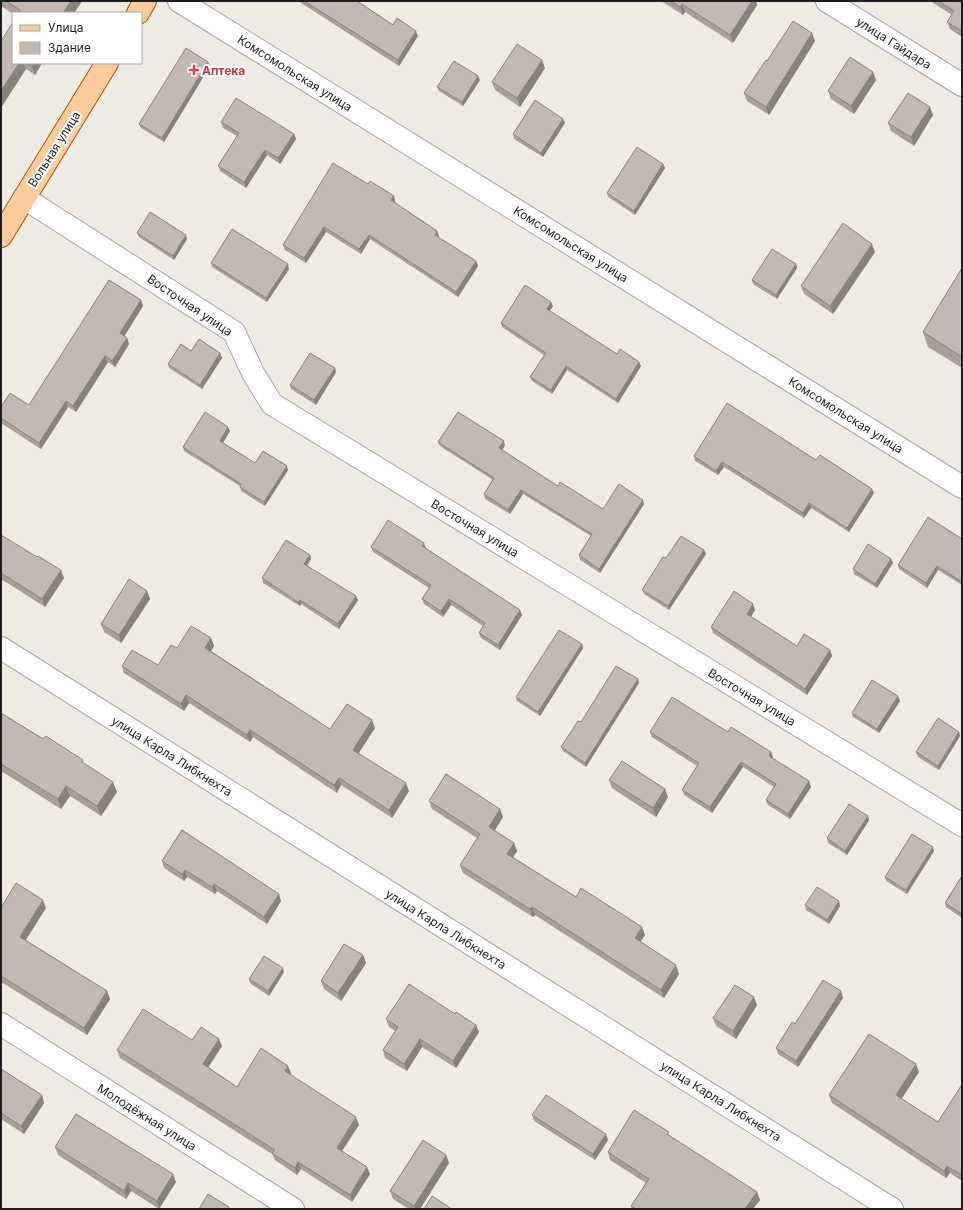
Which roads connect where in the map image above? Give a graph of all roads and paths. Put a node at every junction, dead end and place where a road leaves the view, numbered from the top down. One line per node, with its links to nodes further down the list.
1 (145, 1): 4 (main road)
2 (179, 1): 9 (street, Комсомольская улица)
3 (827, 1): 6 (street, улица Гайдара)
4 (139, 12)
5 (106, 64): 7 (main road, Вольная улица)
6 (962, 85)
7 (24, 198): 8 (main road, Вольная улица); 11 (street, Восточная улица)
8 (1, 236)
9 (962, 487)
10 (1, 648): 14 (street, улица Карла Либкнехта)
11 (962, 824)
12 (1, 1024): 13 (street, Молодёжная улица)
13 (293, 1209)
14 (892, 1209)

